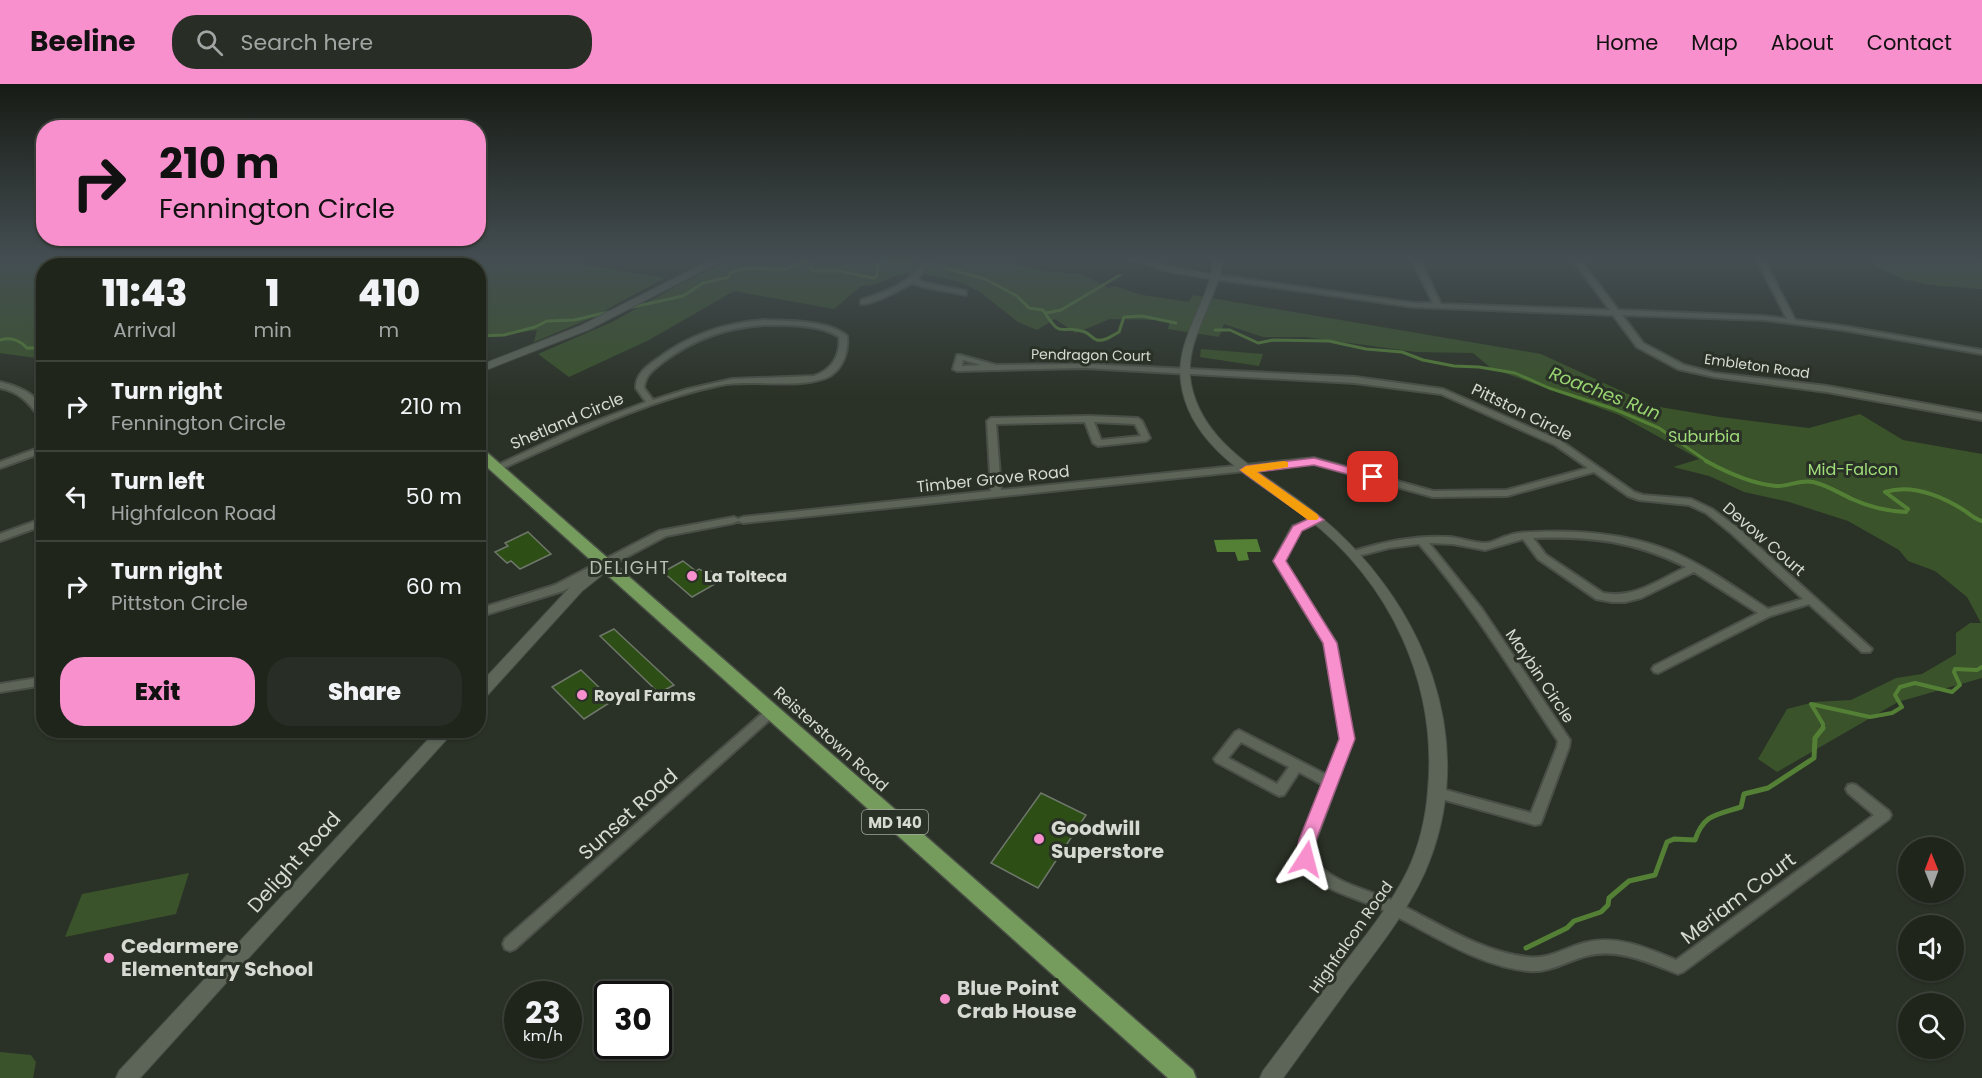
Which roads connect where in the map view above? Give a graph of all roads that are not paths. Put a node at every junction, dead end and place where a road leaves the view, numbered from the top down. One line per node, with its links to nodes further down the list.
1 (629, 304): 10 (street)
2 (1204, 304): 12 (street, Highfalcon Road)
3 (1420, 304): 6 (street)
4 (1609, 304): 7 (street, Embleton Road)
5 (1784, 304): 8 (street)
6 (1438, 306): 7 (street)
7 (1614, 312): 8 (street); 16 (street, Embleton Road)
8 (1792, 321): 9 (street)
9 (1982, 352)
10 (486, 367)
11 (996, 367): 12 (street, Pendragon Court)
12 (1185, 371): 22 (street, Pittston Circle); 23 (street, Highfalcon Road)
13 (0, 386): 15 (street)
14 (650, 402): 14 (street, Shetland Circle); 21 (street, Shetland Circle)
15 (36, 406)
16 (1982, 417)
17 (1088, 418): 17 (street); 24 (street)
18 (36, 452): 20 (street)
19 (486, 459): 21 (main road, Reisterstown Road / MD 140)
20 (0, 465)
21 (496, 468): 31 (main road, Reisterstown Road / MD 140)
22 (1595, 469): 23 (street); 33 (street, Devow Court)
23 (1246, 470): 24 (street, Timber Grove Road); 25 (street, Highfalcon Road)
24 (996, 494): 31 (street, Timber Grove Road)
25 (1317, 520): 30 (street, Highfalcon Road); 44 (street)
26 (36, 524): 28 (street)
27 (1526, 536): 29 (street); 32 (street); 32 (street)
28 (0, 538)
29 (1420, 540): 30 (street); 46 (street, Maybin Circle)
30 (1354, 554): 46 (street, Highfalcon Road)
31 (606, 565): 34 (street, Timber Grove Road); 39 (street); 41 (main road, Reisterstown Road / MD 140)
32 (1695, 567): 35 (street)
33 (1811, 600): 35 (street); 36 (street, Devow Court)
34 (486, 611)
35 (1766, 613): 37 (street)
36 (1866, 649)
37 (1658, 669)
38 (36, 682): 40 (street)
39 (486, 687)
40 (0, 688)
41 (771, 712): 48 (street, Sunset Road); 50 (main road, Reisterstown Road / MD 140)
42 (440, 738): 49 (street, Delight Road)
43 (1297, 765): 43 (street); 44 (street)
44 (1329, 782): 47 (street)
45 (1852, 789): 47 (street, Meriam Court)
46 (1438, 793): 47 (street, Highfalcon Road)
47 (1395, 909): 51 (street, Highfalcon Road)
48 (510, 944)
49 (126, 1078)
50 (1185, 1078)
51 (1270, 1078)

